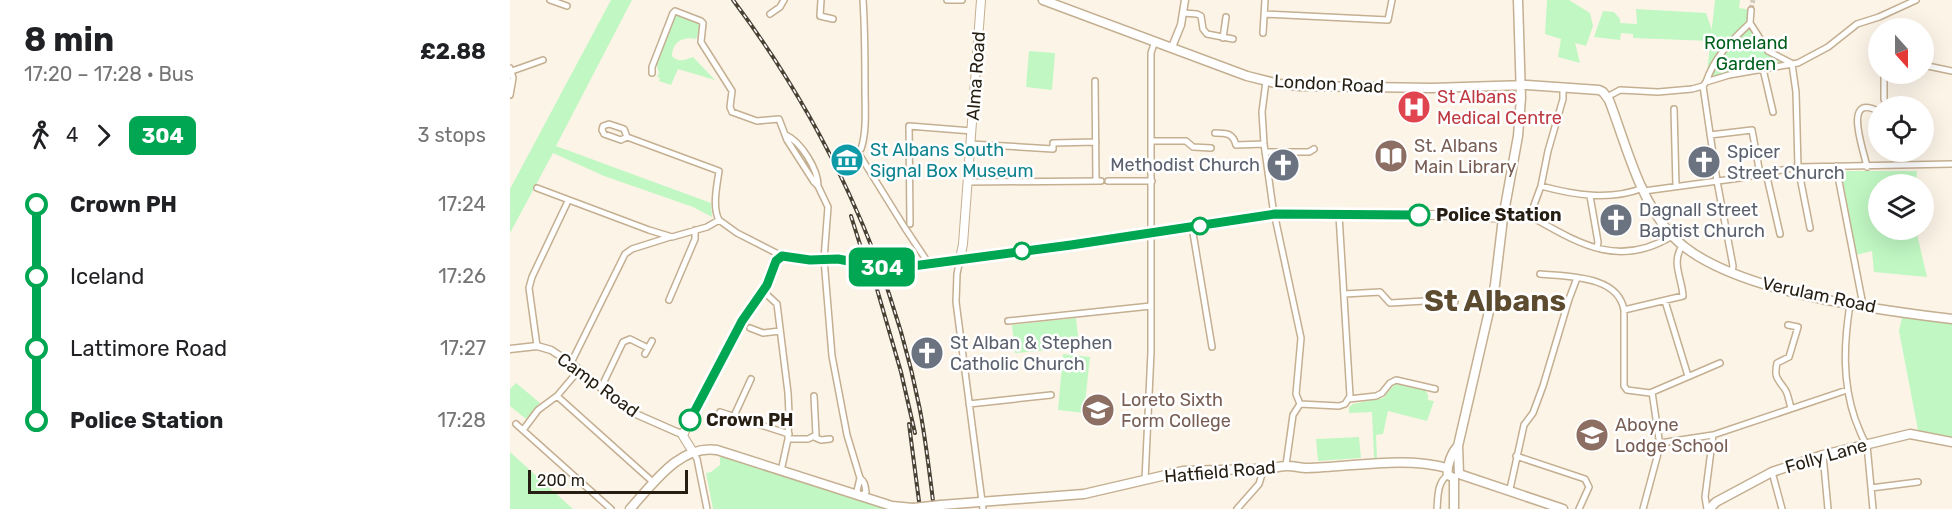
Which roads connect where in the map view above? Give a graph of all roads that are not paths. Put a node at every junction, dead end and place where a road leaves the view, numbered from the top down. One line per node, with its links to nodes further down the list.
1 (550, 0): 14 (street)
2 (784, 0): 17 (street)
3 (821, 0): 20 (street)
4 (863, 0): 89 (street)
5 (946, 0): 6 (street)
6 (962, 0)
7 (981, 0): 44 (main road, Alma Road)
8 (1043, 0): 25 (main road, London Road)
9 (1185, 0): 16 (street)
10 (1265, 0): 18 (street)
11 (1392, 0): 18 (street)
12 (1518, 0): 37 (main road)
13 (1916, 0): 28 (street)
14 (567, 6)
15 (1751, 10): 21 (street)
16 (1183, 13): 23 (street); 26 (street)
17 (770, 14)
18 (1264, 14): 22 (street)
19 (1226, 17): 23 (street)
20 (833, 19)
21 (1749, 23): 28 (street); 36 (street)
22 (1263, 33)
23 (1223, 38): 24 (street)
24 (1233, 39)
25 (1155, 41): 26 (main road, London Road); 48 (street)
26 (1173, 47): 35 (main road, London Road)
27 (543, 60): 31 (street)
28 (1792, 64): 30 (street); 57 (street)
29 (1934, 67): 32 (street)
30 (1764, 69): 36 (street); 43 (street)
31 (511, 70): 39 (street)
32 (1952, 71)
33 (652, 73): 87 (street)
34 (1095, 81): 49 (street)
35 (1266, 81): 37 (main road, London Road); 51 (street)
36 (1704, 84): 40 (street); 46 (street)
37 (1521, 85): 38 (main road, London Road); 72 (main road)
38 (1563, 88): 40 (main road, London Road); 64 (street)
39 (510, 95)
40 (1607, 97): 67 (main road, Verulam Road)
41 (1868, 108): 58 (street)
42 (1674, 109): 65 (street)
43 (1773, 112)
44 (972, 131): 50 (main road, Alma Road); 74 (street)
45 (1215, 133): 51 (street)
46 (1710, 135): 59 (street); 61 (street)
47 (627, 136): 73 (street)
48 (1151, 141): 52 (street); 63 (street)
49 (1096, 142): 50 (street); 60 (street)
50 (971, 144): 62 (main road, Alma Road)
51 (1264, 144): 54 (street)
52 (1211, 147)
53 (1314, 149): 54 (street)
54 (1265, 152): 70 (street)
55 (1952, 164): 58 (street)
56 (1836, 166): 57 (street); 58 (street); 99 (street)
57 (1798, 167): 59 (street); 76 (street)
58 (1867, 167)
59 (1763, 174): 61 (street); 80 (street)
60 (1101, 181): 62 (street); 63 (street)
61 (1717, 181): 65 (street); 90 (street)
62 (968, 182): 88 (main road, Alma Road)
63 (1152, 182): 79 (street)
64 (1541, 186): 68 (street); 85 (street)
65 (1676, 186): 67 (street)
66 (537, 188): 69 (street)
67 (1643, 190): 68 (street); 81 (main road, Verulam Road)
68 (1590, 196): 85 (street)
69 (568, 201): 77 (street); 108 (street)
70 (1275, 214): 71 (main road); 75 (main road); 127 (street)
71 (1339, 215): 72 (main road); 94 (street)
72 (1503, 218): 147 (main road)
73 (719, 220): 78 (street); 86 (street)
74 (910, 224)
75 (1192, 227): 79 (main road); 109 (street)
76 (1810, 228)
77 (649, 230): 82 (street); 83 (street)
78 (695, 230): 82 (street); 95 (street)
79 (1151, 234): 88 (main road); 100 (street)
80 (1780, 234)
81 (1672, 236): 84 (main road, Verulam Road); 85 (street)
82 (672, 237): 83 (street)
83 (649, 243): 111 (street)
84 (1682, 246): 90 (main road, Verulam Road); 96 (street)
85 (1597, 248)
86 (782, 256): 87 (main road); 93 (main road)
87 (824, 259): 89 (main road, bridge); 154 (street)
88 (960, 259): 89 (main road); 126 (street)
89 (929, 264)
90 (1732, 272): 98 (main road, Verulam Road)
91 (1540, 273): 92 (street)
92 (1577, 278): 101 (street); 143 (street)
93 (763, 291): 106 (street); 133 (main road)
94 (1344, 294): 97 (street); 125 (street)
95 (669, 300)
96 (1665, 301): 101 (street); 116 (street)
97 (1455, 302)
98 (1850, 304): 99 (main road, Verulam Road); 120 (street)
99 (1863, 305): 102 (main road, Verulam Road)
100 (1151, 306): 103 (street); 149 (street)
101 (1624, 310): 121 (street)
102 (1952, 320)
103 (1008, 321)
104 (1788, 325): 115 (street)
105 (750, 328): 106 (street)
106 (780, 331): 135 (street)
107 (652, 341): 118 (street)
108 (537, 346): 110 (street, Camp Road); 111 (street, Camp Road)
109 (1212, 347)
110 (510, 349)
111 (571, 363): 114 (street, Camp Road)
112 (1720, 363): 116 (street)
113 (1772, 366): 115 (street)
114 (579, 370): 118 (street, Camp Road); 123 (street)
115 (1776, 374): 128 (street)
116 (1688, 376): 121 (street)
117 (751, 379): 129 (street)
118 (601, 388): 133 (street, Camp Road)
119 (1435, 389): 125 (street)
120 (1847, 390): 128 (street); 140 (street)
121 (1652, 392): 139 (street)
122 (1051, 395): 126 (street)
123 (557, 396): 132 (street); 151 (street)
124 (814, 396): 136 (street)
125 (1349, 399): 127 (street)
126 (969, 404): 155 (street)
127 (1300, 404): 144 (street)
128 (1791, 408): 134 (street)
129 (734, 416): 130 (street); 135 (street)
130 (718, 423)
131 (516, 424): 132 (street)
132 (523, 430): 157 (street)
133 (685, 432): 141 (main road)
134 (1713, 435): 139 (street); 166 (street)
135 (789, 436): 136 (street); 145 (street)
136 (814, 437): 137 (street)
137 (830, 439)
138 (1952, 442): 140 (main road, Folly Lane)
139 (1660, 443): 165 (street)
140 (1867, 444): 142 (main road, Folly Lane); 152 (street)
141 (693, 452): 145 (main road, Hatfield Road); 151 (main road); 159 (street)
142 (1823, 455): 148 (main road, Folly Lane); 168 (street)
143 (1516, 456): 153 (street); 164 (street)
144 (1286, 465): 146 (main road, Hatfield Road); 147 (main road, Hatfield Road)
145 (781, 471): 154 (main road, Hatfield Road)
146 (1263, 471): 149 (main road, Hatfield Road); 160 (street)
147 (1453, 471): 153 (main road, Hatfield Road); 161 (street); 162 (main road)
148 (1772, 472): 166 (main road, Folly Lane); 167 (street)
149 (1145, 480): 155 (main road, Hatfield Road)
150 (1918, 482): 152 (street)
151 (654, 484): 158 (main road)
152 (1871, 488): 169 (street)
153 (1510, 489): 163 (main road, Hatfield Road)
154 (860, 497): 156 (main road, Hatfield Road)
155 (982, 505): 156 (main road, Hatfield Road, bridge)
156 (914, 508)
157 (611, 509)
158 (630, 509)
159 (707, 509)
160 (1237, 509)
161 (1437, 509)
162 (1454, 509)
163 (1563, 509)
164 (1579, 509)
165 (1643, 509)
166 (1708, 509)
167 (1782, 509)
168 (1828, 509)
169 (1873, 509)

